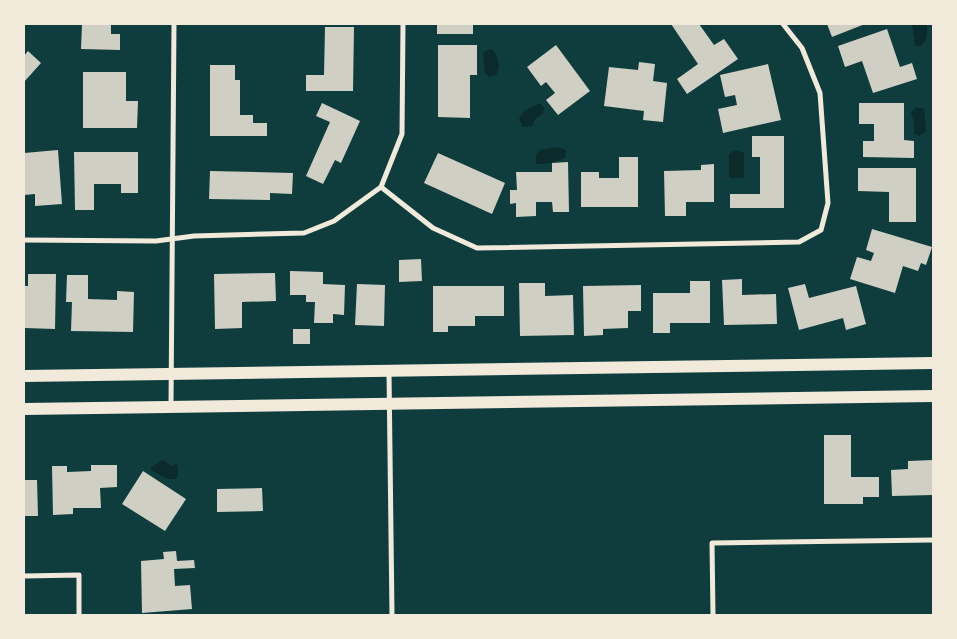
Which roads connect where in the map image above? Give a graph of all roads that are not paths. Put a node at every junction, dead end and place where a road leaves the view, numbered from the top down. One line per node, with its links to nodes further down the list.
1 (174, 24): 5 (street)
2 (403, 24): 4 (street)
3 (782, 24): 4 (street)
4 (380, 187): 5 (street)
5 (172, 239): 6 (street); 9 (street)
6 (24, 240)
7 (933, 363): 8 (main road)
8 (389, 372): 9 (main road); 12 (street)
9 (172, 373): 10 (main road); 13 (street)
10 (24, 376)
11 (933, 396): 12 (main road)
12 (388, 405): 13 (main road); 18 (street)
13 (172, 408): 14 (main road)
14 (24, 409)
15 (933, 540): 19 (street)
16 (24, 576): 17 (street)
17 (79, 615)
18 (392, 615)
19 (713, 615)

